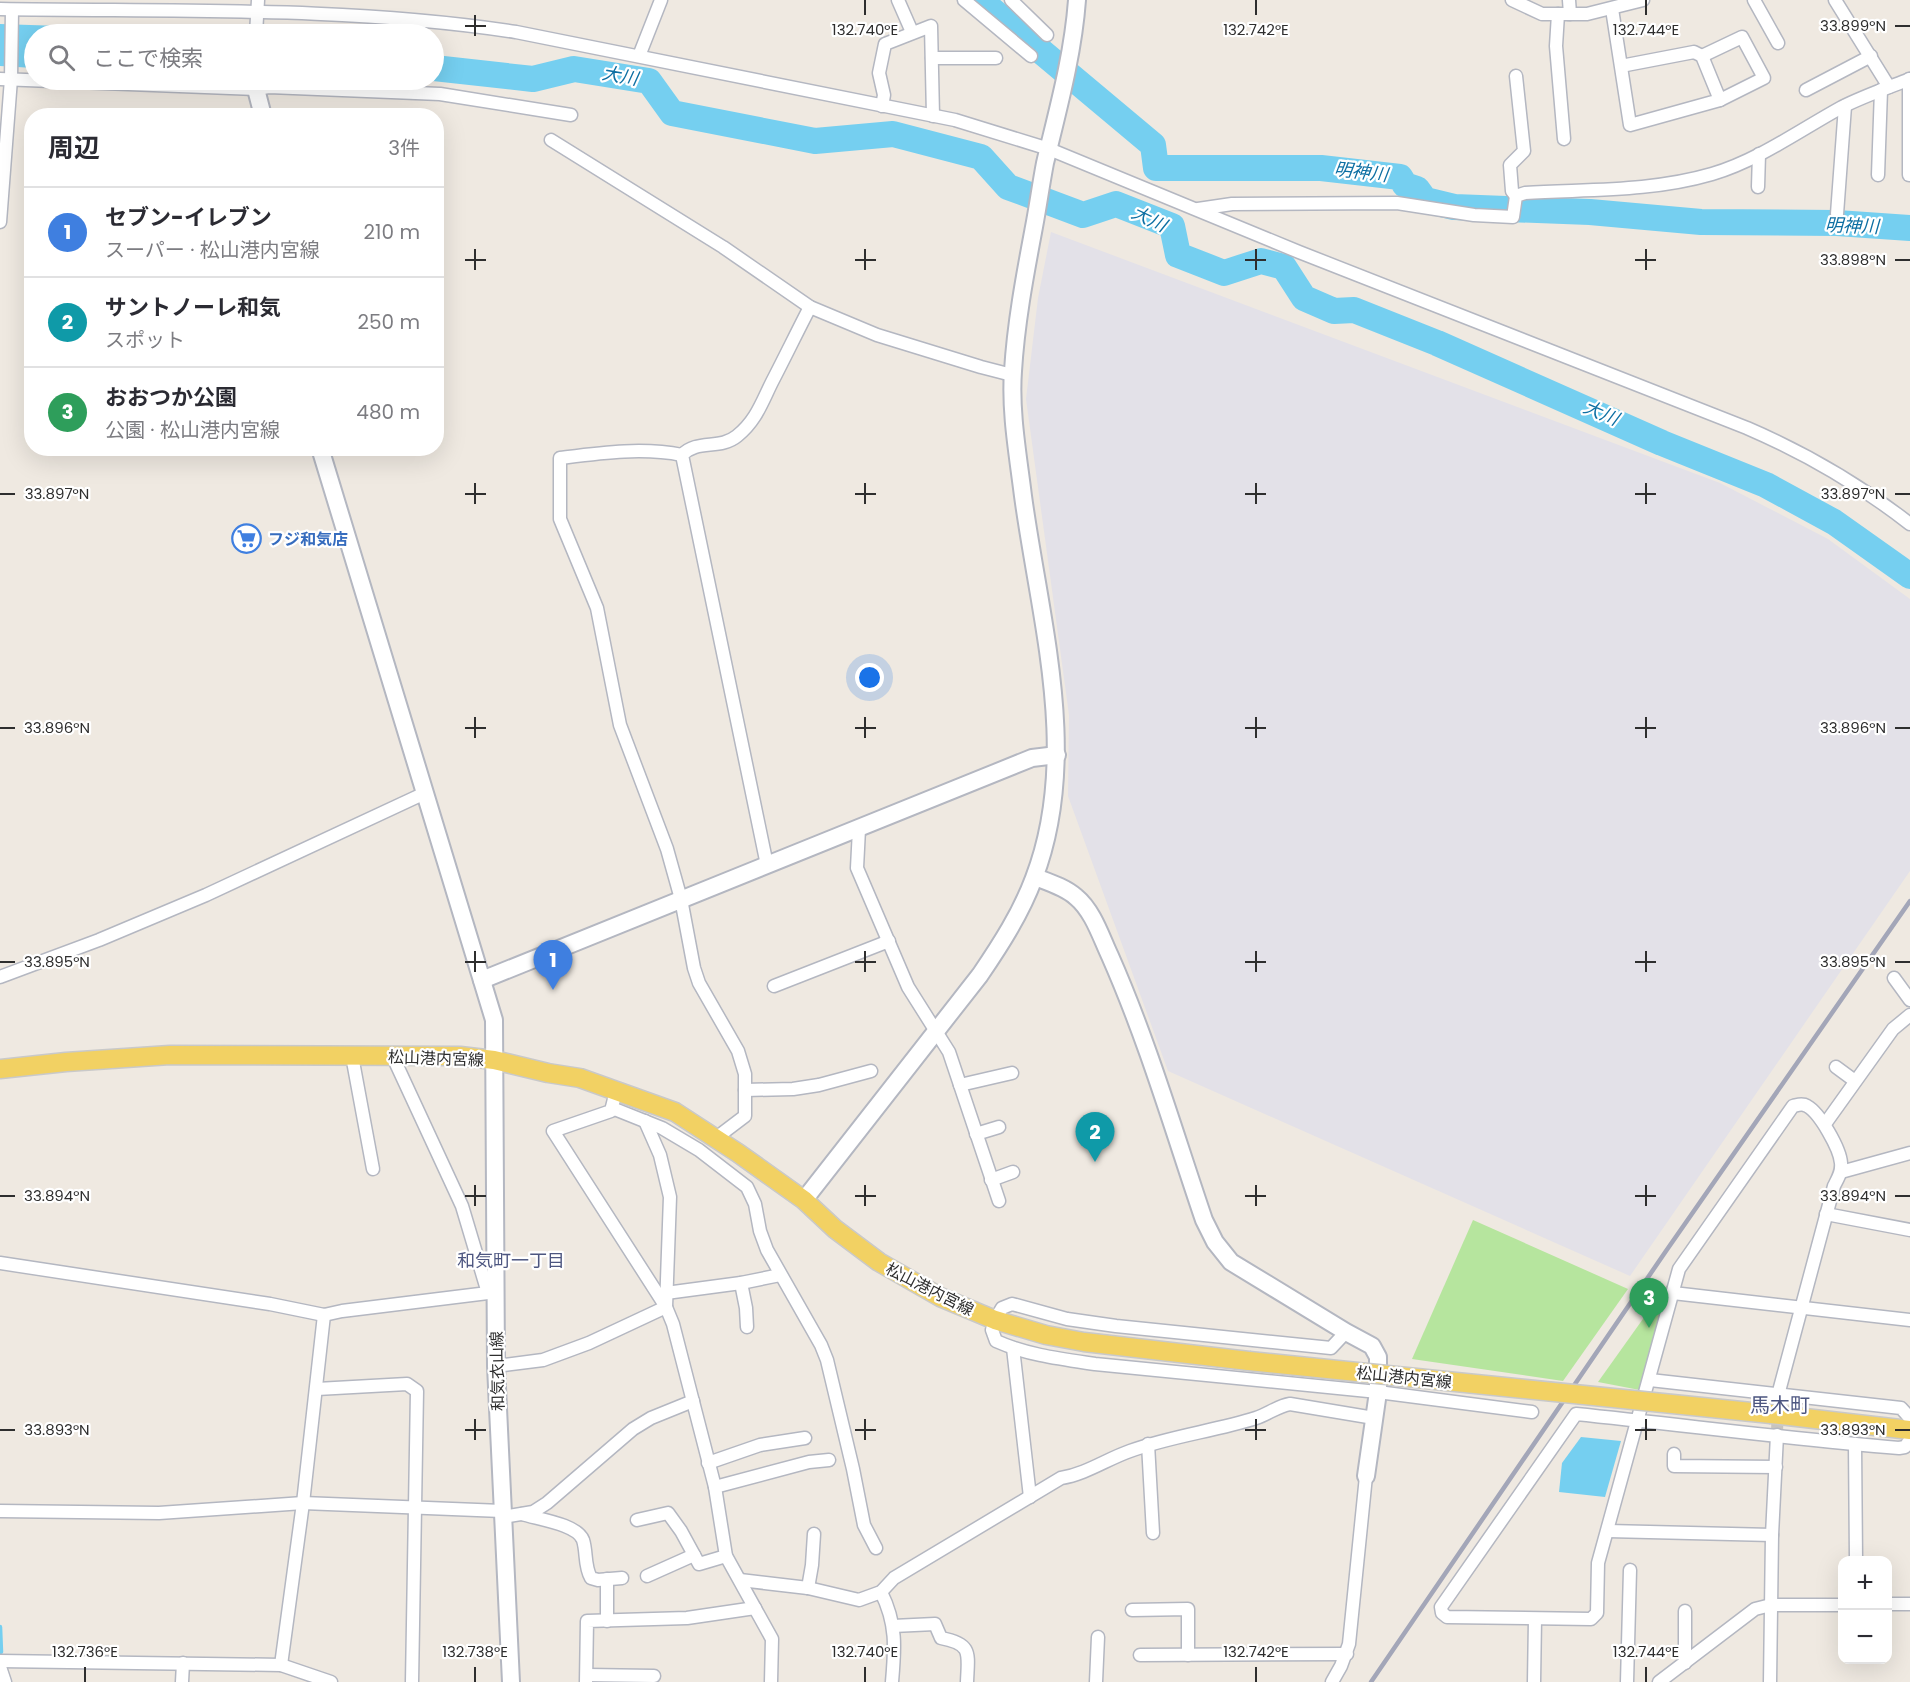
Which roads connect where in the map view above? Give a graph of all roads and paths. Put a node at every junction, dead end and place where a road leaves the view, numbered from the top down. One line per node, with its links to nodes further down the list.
1 (898, 0): 18 (street)
2 (964, 0): 22 (street)
3 (1011, 0): 19 (street)
4 (1077, 0): 45 (street)
5 (1512, 0): 16 (street)
6 (1541, 0): 16 (street)
7 (1569, 0): 17 (street)
8 (1642, 0): 13 (street)
9 (1754, 0): 20 (street)
10 (1835, 0): 24 (street)
11 (658, 1): 21 (street)
12 (103, 5): 14 (street); 15 (street)
13 (1612, 9): 17 (street); 27 (street)
14 (257, 10): 21 (street)
15 (8, 11): 29 (street)
16 (1542, 14): 17 (street)
17 (1564, 14): 42 (street)
18 (912, 32): 26 (street); 37 (street)
19 (1047, 35)
20 (1778, 43)
21 (639, 56): 37 (street)
22 (1031, 56)
23 (1701, 56): 27 (street); 36 (street); 36 (street)
24 (1871, 56): 32 (street); 35 (street)
25 (996, 57): 26 (street)
26 (932, 58): 41 (street)
27 (1621, 66): 36 (street)
28 (1516, 76): 49 (street)
29 (6, 78): 30 (street); 52 (street)
30 (24, 79)
31 (1910, 79): 32 (street); 47 (street)
32 (1885, 88): 38 (street); 46 (street)
33 (257, 90): 39 (street)
34 (342, 90): 40 (street)
35 (1806, 90)
36 (1720, 100)
37 (882, 106): 41 (street)
38 (1845, 106): 44 (street); 51 (street)
39 (261, 108)
40 (571, 115)
41 (933, 116): 45 (street)
42 (1564, 139)
43 (551, 140): 53 (street)
44 (1759, 154): 48 (street); 49 (street)
45 (1047, 157): 50 (street); 54 (street)
46 (1878, 174)
47 (1909, 174)
48 (1758, 187)
49 (1515, 203): 50 (street)
50 (1198, 209): 57 (street)
51 (1837, 214)
52 (0, 222)
53 (810, 307): 54 (street); 55 (street)
54 (1012, 375): 58 (street)
55 (682, 455): 61 (street); 63 (street)
56 (322, 456): 59 (street, 和気衣山線)
57 (1910, 525)
58 (1057, 755): 60 (street); 62 (street)
59 (425, 794): 65 (street); 67 (street, 和気衣山線)
60 (858, 829): 61 (street); 64 (street)
61 (767, 865): 63 (street)
62 (1035, 878): 71 (street); 109 (street)
63 (681, 899): 67 (street); 81 (street)
64 (889, 941): 68 (street); 71 (street)
65 (0, 977)
66 (1894, 978): 69 (street)
67 (483, 980): 74 (street, 和気衣山線)
68 (774, 986)
69 (1910, 1000)
70 (1910, 1015): 79 (street)
71 (937, 1030): 80 (street); 93 (street)
72 (352, 1056): 73 (main road, 松山港内宮線); 76 (main road, 松山港内宮線); 89 (street)
73 (393, 1057): 74 (main road, 松山港内宮線); 100 (street)
74 (494, 1060): 82 (main road, 松山港内宮線); 100 (street, 和気衣山線)
75 (1836, 1067): 79 (street)
76 (0, 1069)
77 (871, 1071): 81 (street)
78 (1012, 1073): 80 (street)
79 (1855, 1082): 84 (street)
80 (960, 1085): 86 (street)
81 (745, 1090): 87 (street)
82 (614, 1100): 83 (street); 87 (main road, 松山港内宮線); 103 (street)
83 (645, 1121): 98 (street); 101 (street)
84 (1825, 1124): 91 (street); 102 (street)
85 (999, 1127): 86 (street)
86 (976, 1134): 92 (street)
87 (716, 1138): 93 (main road, 松山港内宮線)
88 (1909, 1158): 91 (street)
89 (373, 1168)
90 (1013, 1172): 92 (street)
91 (1841, 1172): 95 (street)
92 (991, 1180): 94 (street)
93 (804, 1200): 106 (main road, 松山港内宮線)
94 (999, 1201)
95 (1826, 1214): 96 (street); 104 (street)
96 (1910, 1230)
97 (0, 1263): 105 (street)
98 (780, 1275): 99 (street); 144 (street)
99 (741, 1283): 101 (street); 108 (street)
100 (492, 1293): 105 (street); 111 (street, 和気衣山線)
101 (666, 1293): 103 (street)
102 (1673, 1293): 104 (street); 112 (street)
103 (666, 1307): 111 (street); 116 (street)
104 (1802, 1308): 107 (street); 115 (street)
105 (324, 1316): 113 (street)
106 (994, 1320): 109 (street); 110 (street); 121 (main road, 松山港内宮線, bridge)
107 (1910, 1320)
108 (747, 1327)
109 (1346, 1332): 114 (street)
110 (1013, 1348): 114 (street); 133 (street)
111 (496, 1366): 137 (street, 和気衣山線)
112 (1650, 1380): 115 (street); 120 (street)
113 (317, 1389): 134 (street); 135 (street)
114 (1378, 1392): 117 (street); 118 (street)
115 (1778, 1395): 119 (street)
116 (693, 1401): 129 (street); 138 (street)
117 (1532, 1412)
118 (1374, 1418): 125 (street); 131 (street)
119 (1910, 1418)
120 (1638, 1420): 122 (street); 140 (street); 162 (street)
121 (1910, 1430)
122 (1777, 1435): 126 (street); 130 (street)
123 (806, 1438): 129 (street)
124 (1910, 1440): 126 (street)
125 (1148, 1444): 133 (street); 141 (street)
126 (1856, 1444): 147 (street)
127 (1674, 1454): 130 (street)
128 (830, 1460): 132 (street)
129 (708, 1463): 132 (street)
130 (1776, 1467): 143 (street)
131 (1366, 1476): 166 (street)
132 (714, 1487): 146 (street)
133 (1030, 1497): 154 (street)
134 (303, 1503): 135 (street); 136 (street); 172 (street)
135 (416, 1508): 137 (street); 179 (street)
136 (0, 1511)
137 (502, 1514): 138 (street); 180 (street, 和気衣山線)
138 (520, 1514): 151 (street)
139 (638, 1520): 145 (street)
140 (1608, 1531): 143 (street); 162 (street)
141 (1153, 1533)
142 (814, 1534): 153 (street)
143 (1772, 1534): 157 (street)
144 (876, 1548)
145 (694, 1555): 146 (street); 149 (street)
146 (726, 1556): 152 (street)
147 (1856, 1556)
148 (1630, 1570): 187 (street)
149 (647, 1576)
150 (622, 1578): 151 (street)
151 (607, 1579): 163 (street)
152 (740, 1580): 153 (street); 159 (street)
153 (808, 1588): 154 (street)
154 (881, 1592): 164 (street)
155 (1892, 1604): 156 (street)
156 (1910, 1604)
157 (1771, 1605): 158 (street); 170 (street); 189 (street)
158 (1838, 1605)
159 (756, 1608): 163 (street); 181 (street)
160 (1132, 1610): 168 (street)
161 (1685, 1611): 170 (street)
162 (1535, 1619): 186 (street)
163 (607, 1621): 175 (street)
164 (893, 1626): 182 (street); 183 (street)
165 (1098, 1637): 184 (street)
166 (1347, 1654): 168 (street); 185 (street)
167 (1140, 1655): 168 (street)
168 (1188, 1655)
169 (0, 1661): 171 (street)
170 (1685, 1663): 188 (street)
171 (183, 1664): 172 (street); 177 (street)
172 (281, 1665): 178 (street)
173 (0, 1667): 176 (street)
174 (654, 1676): 175 (street)
175 (586, 1678)
176 (5, 1682)
177 (182, 1682)
178 (332, 1682)
179 (412, 1682)
180 (511, 1682)
181 (771, 1682)
182 (892, 1682)
183 (968, 1682)
184 (1096, 1682)
185 (1332, 1682)
186 (1534, 1682)
187 (1627, 1682)
188 (1659, 1682)
189 (1770, 1682)

